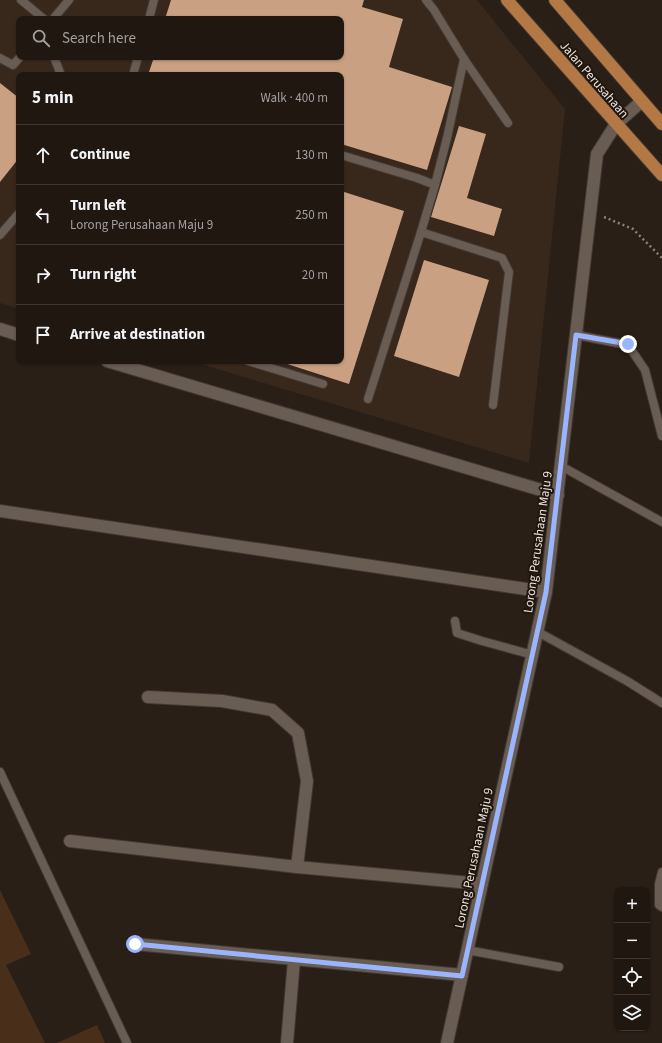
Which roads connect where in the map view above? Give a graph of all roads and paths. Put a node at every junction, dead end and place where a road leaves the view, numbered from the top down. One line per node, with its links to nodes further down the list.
1 (21, 0): 7 (lane)
2 (69, 0): 8 (lane)
3 (154, 0): 9 (lane)
4 (426, 0): 11 (lane)
5 (507, 0): 19 (main road, Jalan Perusahaan)
6 (555, 0): 17 (main road, Jalan Perusahaan)
7 (40, 16)
8 (56, 16)
9 (150, 16)
10 (0, 58): 12 (lane)
11 (464, 58): 18 (lane); 23 (lane)
12 (17, 60)
13 (55, 60): 15 (lane)
14 (137, 60): 16 (lane)
15 (60, 72)
16 (134, 72)
17 (642, 101): 19 (street, Lorong Perusahaan Maju 9); 20 (main road, Jalan Perusahaan)
18 (508, 123)
19 (616, 124): 22 (main road, Jalan Perusahaan); 24 (street, Lorong Perusahaan Maju 9)
20 (662, 124)
21 (344, 156): 23 (lane)
22 (662, 175)
23 (435, 185): 26 (lane)
24 (590, 212): 28 (path); 31 (street, Lorong Perusahaan Maju 9)
25 (16, 216): 27 (lane)
26 (421, 232): 35 (lane); 36 (lane)
27 (0, 235)
28 (662, 258)
29 (0, 329): 30 (street)
30 (16, 334)
31 (576, 335): 37 (lane); 38 (street, Lorong Perusahaan Maju 9)
32 (117, 364): 39 (street)
33 (258, 364): 34 (lane)
34 (323, 384)
35 (368, 399)
36 (493, 405)
37 (662, 436)
38 (561, 466): 39 (street, Lorong Perusahaan Maju 9); 41 (lane)
39 (558, 495): 42 (street, Lorong Perusahaan Maju 9)
40 (0, 511): 42 (street)
41 (662, 522)
42 (546, 592): 44 (street, Lorong Perusahaan Maju 9)
43 (455, 621): 45 (lane)
44 (538, 632): 45 (street, Lorong Perusahaan Maju 9); 47 (lane)
45 (532, 655): 52 (street, Lorong Perusahaan Maju 9)
46 (148, 697): 50 (street)
47 (662, 704)
48 (0, 772): 59 (lane)
49 (70, 841): 50 (street)
50 (297, 867): 52 (street)
51 (662, 872): 53 (lane)
52 (482, 884): 55 (street, Lorong Perusahaan Maju 9)
53 (662, 907)
54 (135, 944): 56 (street)
55 (468, 950): 57 (lane); 58 (street, Lorong Perusahaan Maju 9)
56 (294, 960): 58 (street); 60 (street)
57 (559, 967)
58 (462, 976): 61 (street, Lorong Perusahaan Maju 9)
59 (127, 1043)
60 (287, 1043)
61 (447, 1043)

